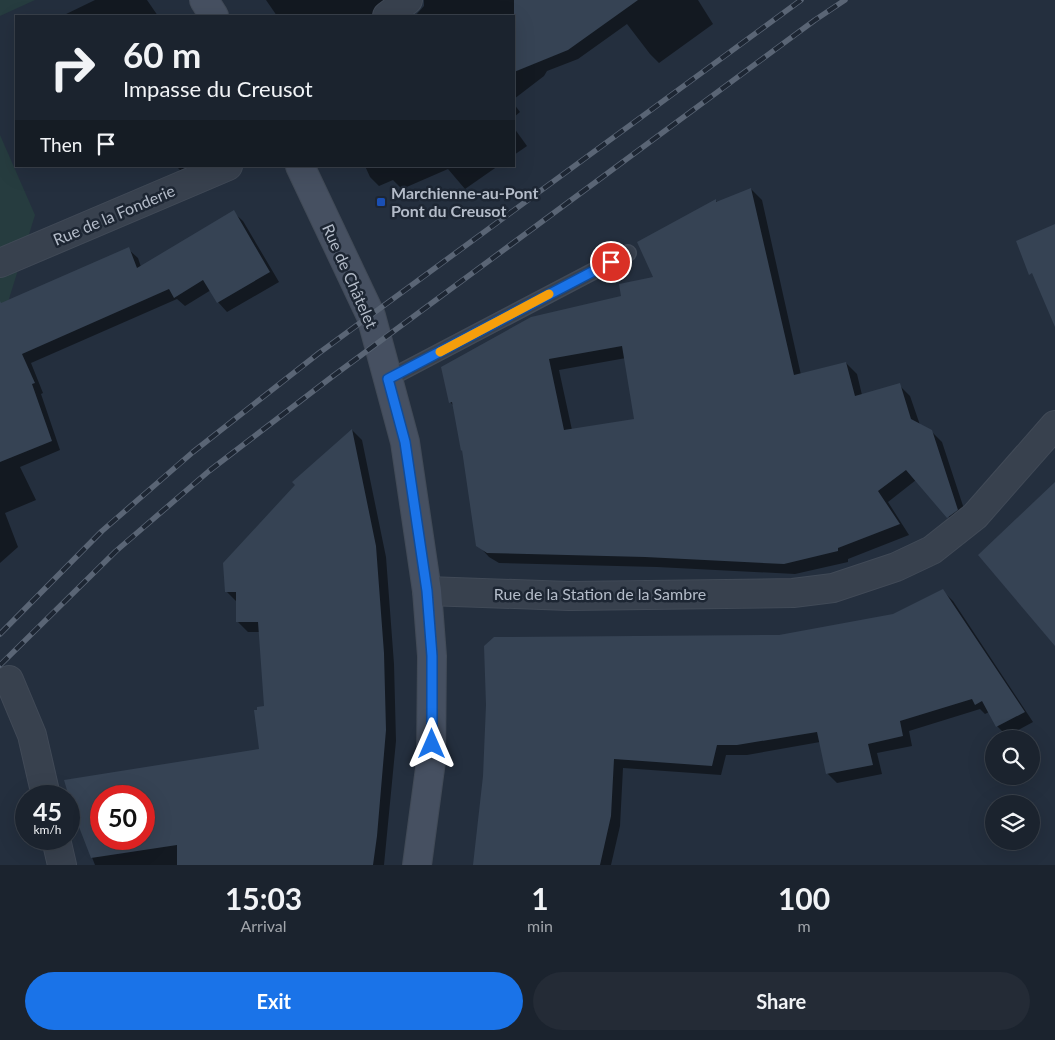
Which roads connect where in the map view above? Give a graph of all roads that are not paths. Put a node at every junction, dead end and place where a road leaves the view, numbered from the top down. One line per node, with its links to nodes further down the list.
1 (204, 0): 3 (main road)
2 (408, 0): 4 (street)
3 (213, 15)
4 (388, 15)
5 (226, 167): 8 (street, Rue de la Fonderie)
6 (300, 167): 9 (main road, Rue de Châtelet)
7 (628, 253): 9 (lane)
8 (0, 263)
9 (388, 379): 11 (main road, Rue de Châtelet)
10 (1055, 425): 11 (street, Rue de la Station de la Sambre)
11 (427, 591): 16 (main road, Rue de Châtelet)
12 (9, 680): 13 (street)
13 (43, 785)
14 (59, 850): 15 (street)
15 (62, 865)
16 (417, 865)

